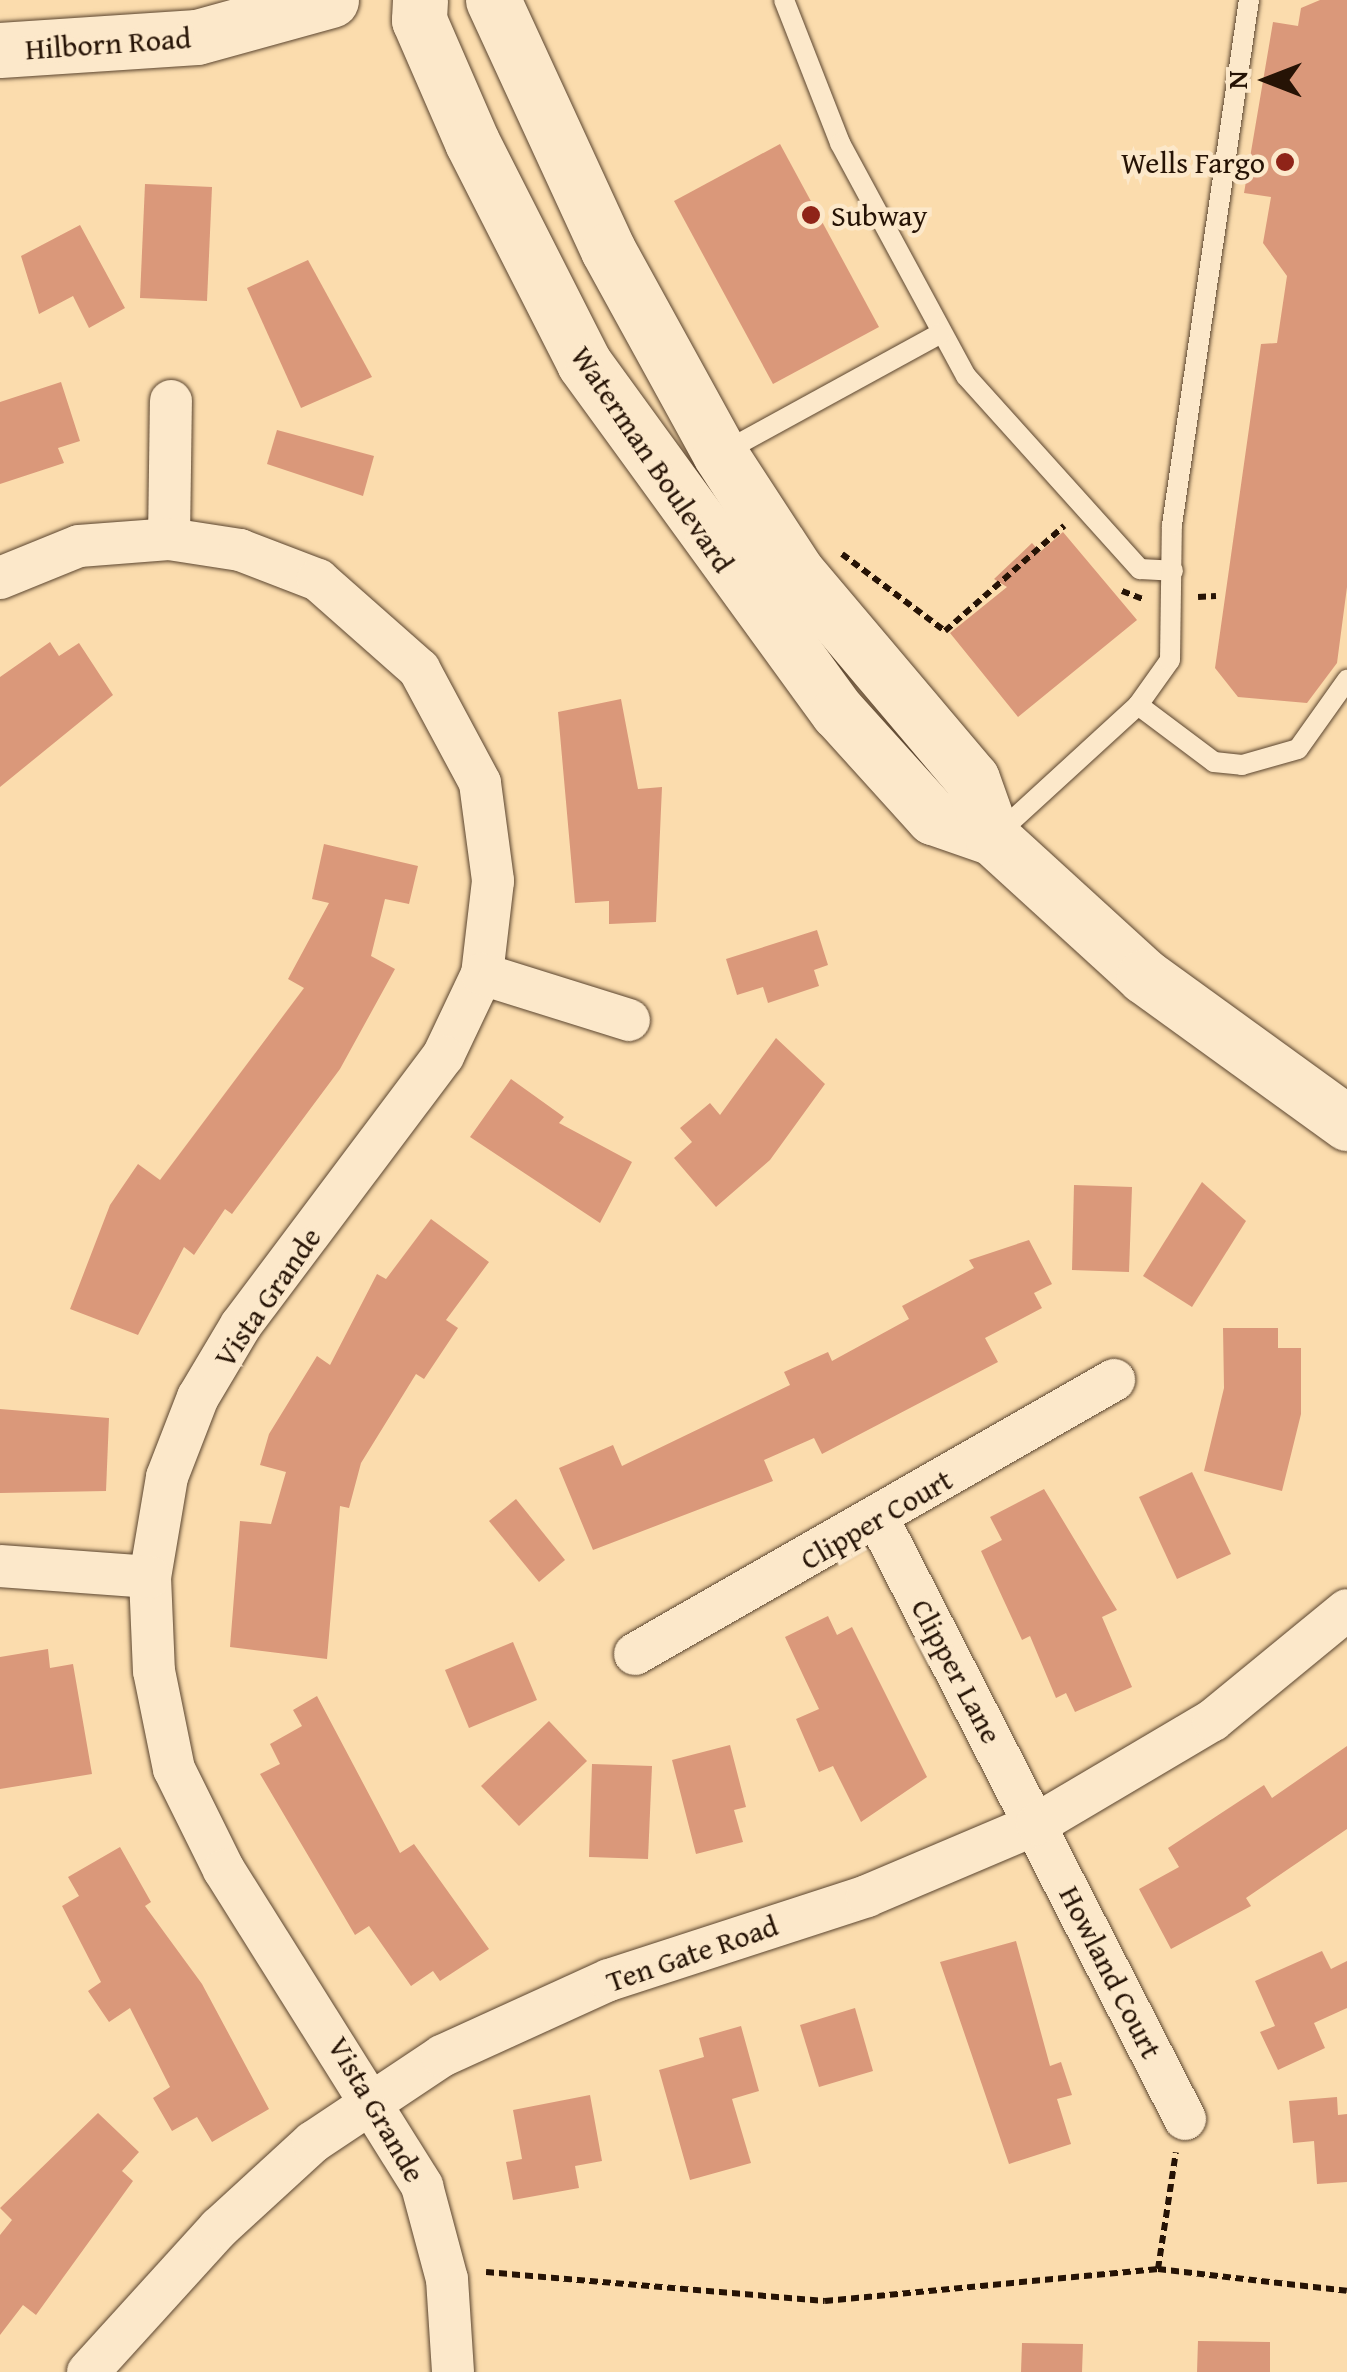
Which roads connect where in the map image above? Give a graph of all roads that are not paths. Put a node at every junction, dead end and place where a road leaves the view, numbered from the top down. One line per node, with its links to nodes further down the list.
1 (332, 0): 6 (main road, Hilborn Road)
2 (420, 0): 15 (main road, Waterman Boulevard)
3 (493, 0): 9 (main road, Waterman Boulevard)
4 (784, 0): 7 (lane)
5 (1249, 0): 11 (lane)
6 (0, 50)
7 (940, 332): 9 (lane); 11 (lane)
8 (170, 401): 10 (street)
9 (720, 454): 15 (main road, Waterman Boulevard)
10 (170, 539): 12 (street, Vista Grande); 16 (street, Vista Grande)
11 (1172, 571): 14 (lane)
12 (0, 578)
13 (1347, 680): 14 (lane)
14 (1138, 704): 15 (lane)
15 (993, 838): 18 (main road, Waterman Boulevard)
16 (482, 974): 17 (street); 22 (street, Vista Grande)
17 (628, 1020)
18 (1347, 1123)
19 (1114, 1380): 20 (street, Clipper Court)
20 (878, 1518): 24 (street, Clipper Court); 25 (street, Clipper Lane)
21 (0, 1566): 22 (street)
22 (150, 1577): 26 (street, Vista Grande)
23 (1347, 1610): 25 (street, Ten Gate Road)
24 (635, 1654)
25 (1037, 1824): 26 (street, Ten Gate Road); 27 (street, Howland Court)
26 (375, 2098): 28 (street, Ten Gate Road); 29 (street, Vista Grande)
27 (1185, 2119)
28 (88, 2372)
29 (453, 2372)

